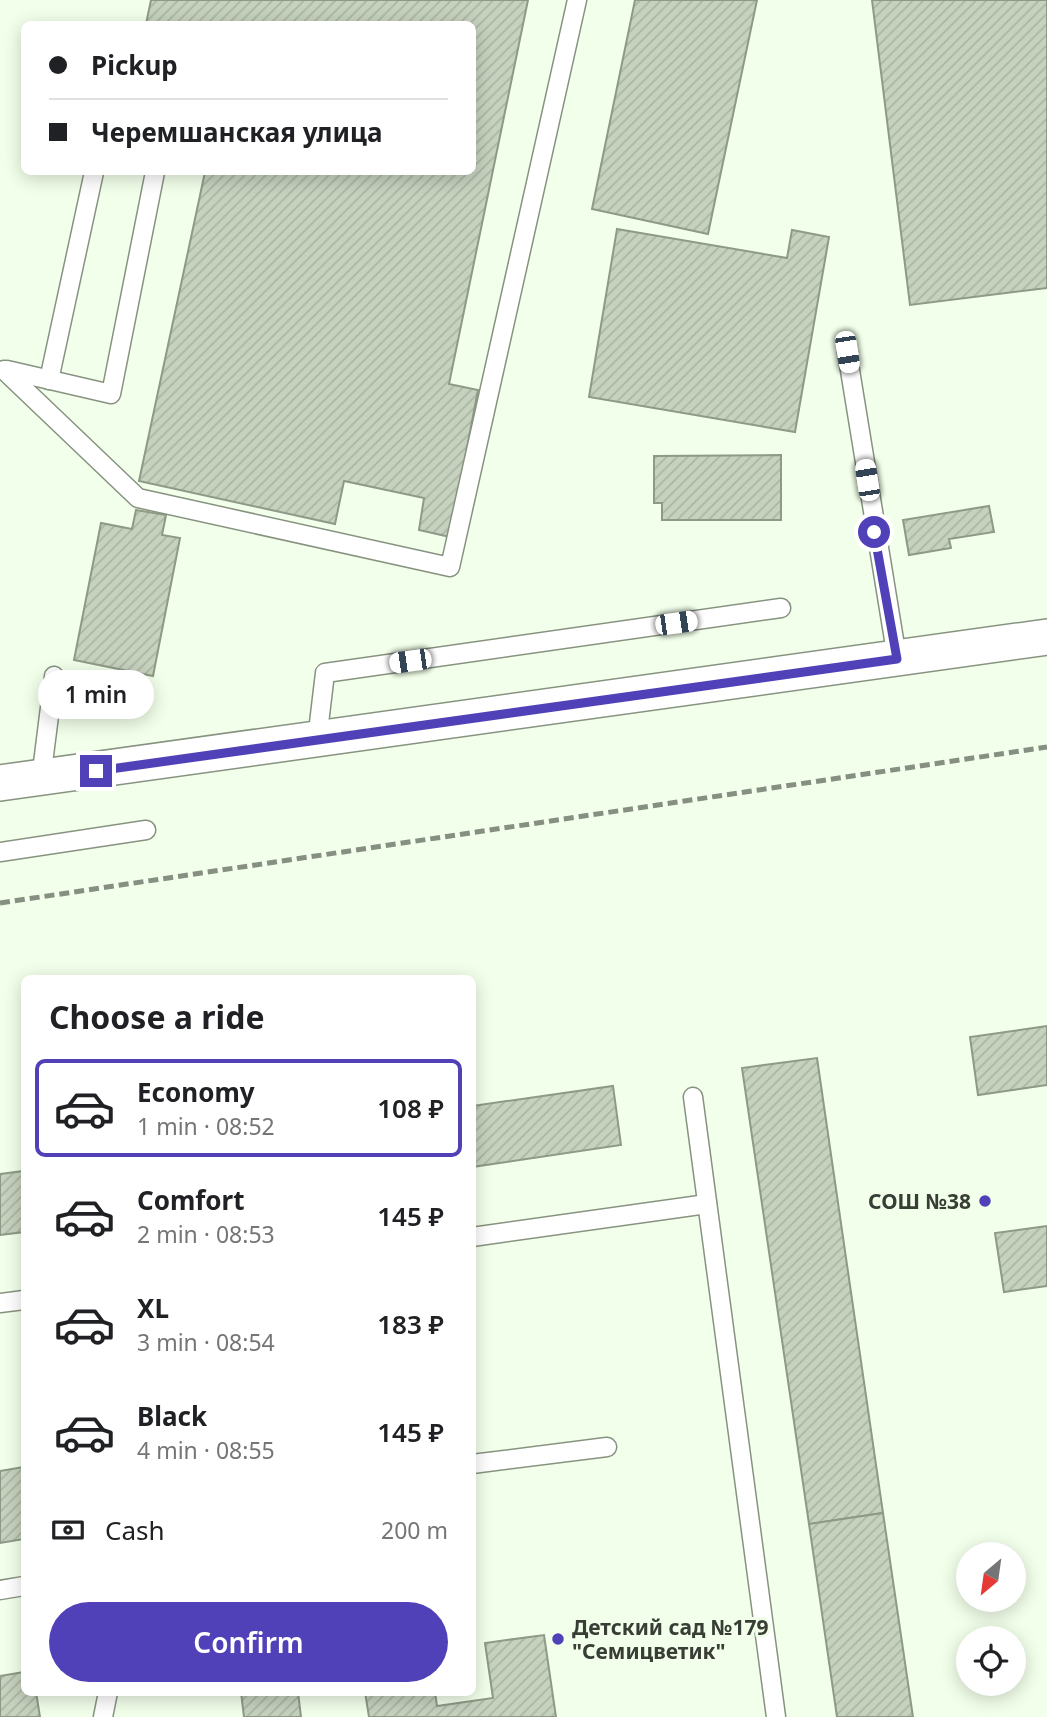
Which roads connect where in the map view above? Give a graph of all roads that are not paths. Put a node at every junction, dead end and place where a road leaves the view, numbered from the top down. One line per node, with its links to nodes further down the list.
1 (577, 0): 5 (lane)
2 (93, 175): 6 (lane)
3 (154, 175): 6 (lane)
4 (847, 352): 9 (lane)
5 (2, 369): 6 (lane)
6 (49, 380)
7 (782, 608): 11 (lane)
8 (1047, 637): 9 (street)
9 (897, 659): 11 (street)
10 (54, 676): 12 (lane)
11 (317, 740): 12 (street)
12 (41, 779): 13 (street)
13 (0, 783)
14 (146, 830): 15 (lane)
15 (0, 852)
16 (693, 1097): 17 (lane)
17 (707, 1204): 18 (lane); 27 (lane)
18 (476, 1236)
19 (21, 1300): 20 (lane)
20 (0, 1303)
21 (607, 1447): 22 (lane)
22 (476, 1463)
23 (21, 1586): 24 (lane)
24 (0, 1590)
25 (107, 1696): 26 (lane)
26 (103, 1717)
27 (776, 1717)

